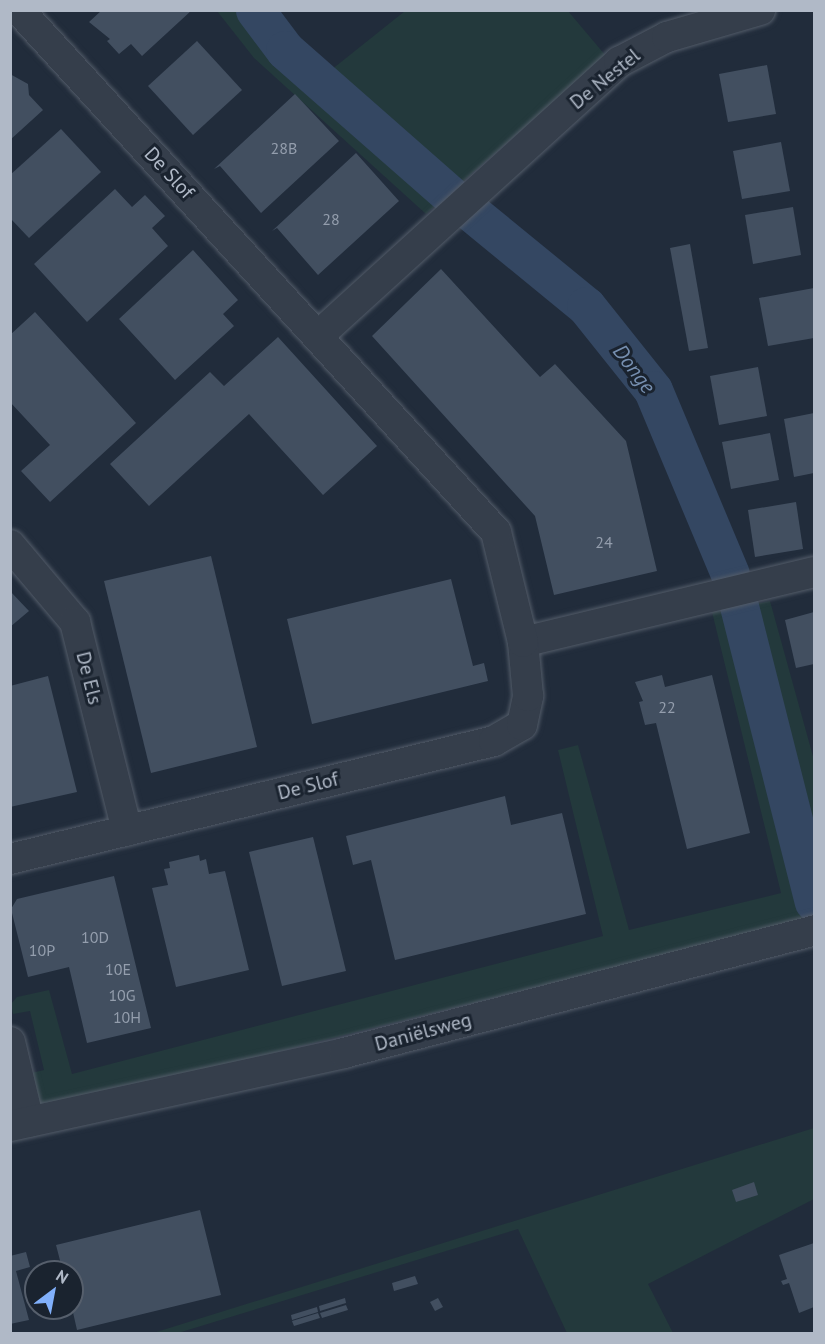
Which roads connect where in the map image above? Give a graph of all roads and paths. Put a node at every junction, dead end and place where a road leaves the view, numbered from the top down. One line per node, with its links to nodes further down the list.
1 (19, 10): 3 (street, De Slof)
2 (760, 10): 3 (street, De Nestel)
3 (319, 335): 6 (street, De Slof)
4 (10, 545): 7 (street, De Els)
5 (814, 572): 6 (street)
6 (523, 642): 7 (street, De Slof)
7 (127, 831): 8 (street, De Slof)
8 (10, 859)
9 (814, 931): 11 (street, Daniëlsweg)
10 (10, 1042): 11 (street, Daniëlsweg)
11 (20, 1124)

